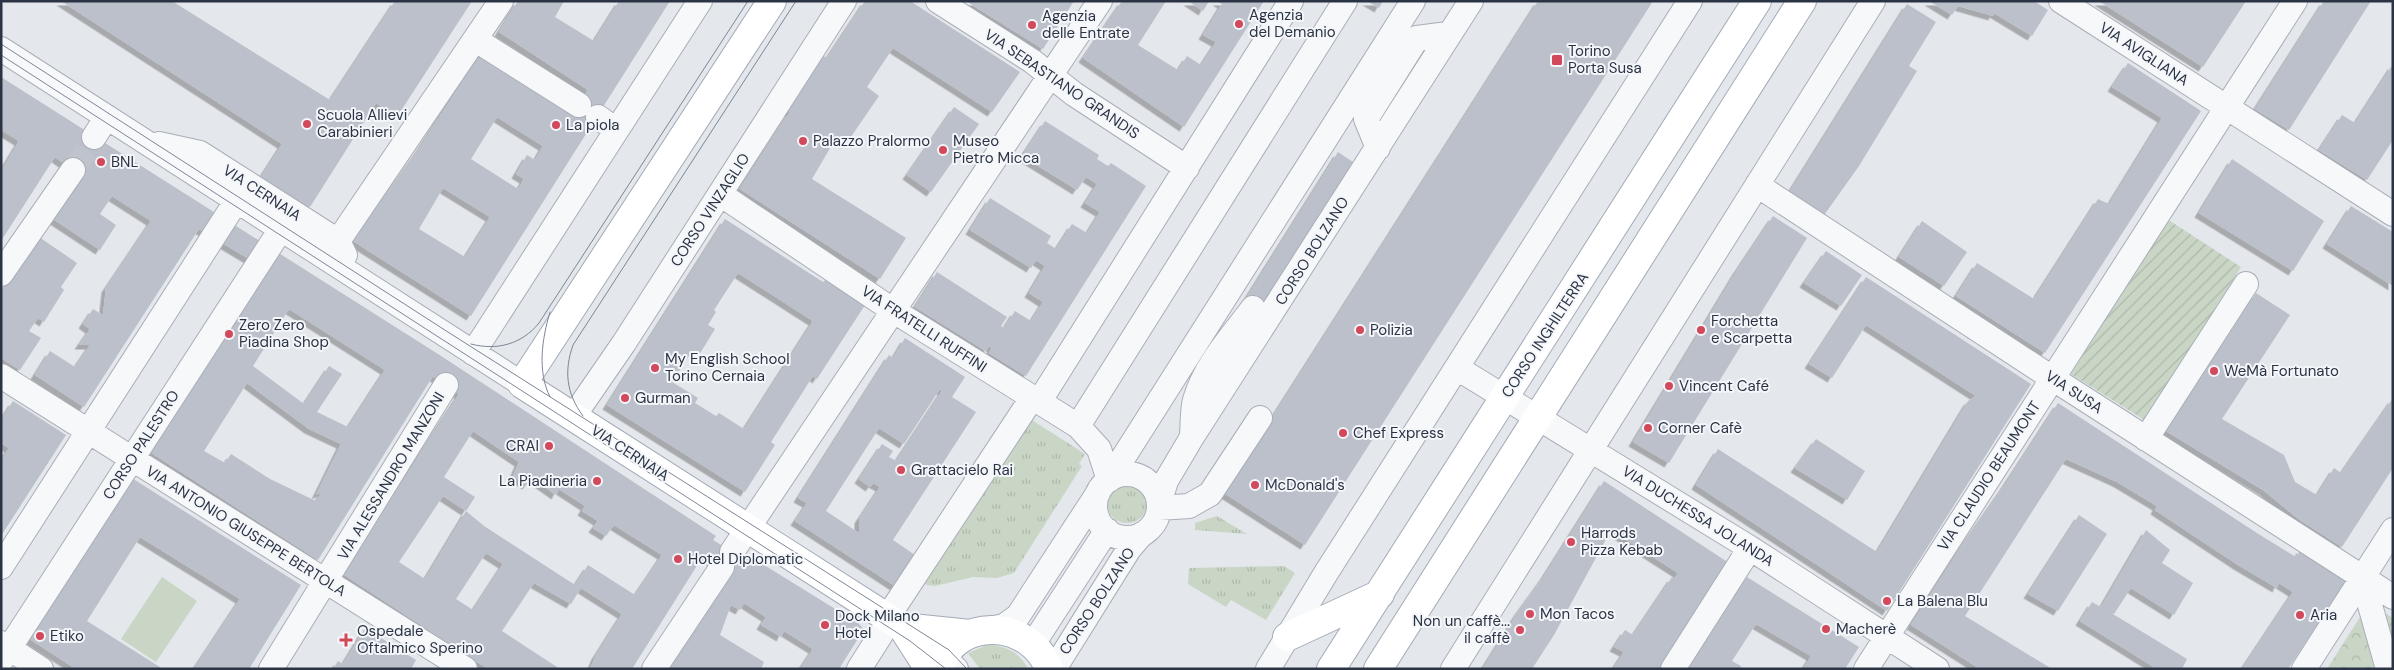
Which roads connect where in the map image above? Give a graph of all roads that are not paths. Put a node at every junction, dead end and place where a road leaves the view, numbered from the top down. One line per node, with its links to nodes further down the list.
1 (501, 1): 17 (street)
2 (700, 1): 22 (street)
3 (772, 1): 42 (main road)
4 (844, 1): 28 (street, CORSO VINZAGLIO)
5 (938, 1): 19 (street, VIA SEBASTIANO GRANDIS)
6 (1100, 1): 19 (street)
7 (1291, 1): 25 (street)
8 (1344, 1): 49 (street)
9 (1413, 1): 55 (street)
10 (1471, 1): 51 (street, CORSO BOLZANO)
11 (1690, 1): 39 (street)
12 (1757, 1): 44 (main road, CORSO INGHILTERRA)
13 (1802, 1): 47 (main road)
14 (1873, 1): 27 (street)
15 (2061, 1): 20 (street, VIA AVIGLIANA)
16 (2295, 1): 20 (street)
17 (476, 40): 22 (street); 32 (street)
18 (1, 49): 21 (street, VIA CERNAIA)
19 (1051, 76): 25 (street, VIA SEBASTIANO GRANDIS); 37 (street)
20 (2227, 107): 30 (street, VIA AVIGLIANA); 41 (street, VIA CLAUDIO BEAUMONT)
21 (107, 117): 23 (street); 24 (street, VIA CERNAIA)
22 (598, 117): 38 (street)
23 (94, 138)
24 (142, 140): 29 (street, VIA CERNAIA); 32 (street, VIA CERNAIA)
25 (1187, 168): 45 (street)
26 (73, 170): 33 (street)
27 (1757, 185): 41 (street, VIA SUSA); 53 (street)
28 (720, 194): 37 (street, VIA FRATELLI RUFFINI); 46 (street, CORSO VINZAGLIO)
29 (237, 200): 31 (street, VIA CERNAIA); 50 (street)
30 (2390, 205)
31 (281, 229): 34 (street, VIA CERNAIA); 54 (street, CORSO PALESTRO)
32 (338, 242): 34 (street, VIA CERNAIA)
33 (1, 274)
34 (358, 279): 38 (street, VIA CERNAIA)
35 (2246, 284): 52 (street)
36 (1253, 308): 51 (street)
37 (894, 311): 45 (street, VIA FRATELLI RUFFINI); 57 (street)
38 (473, 353): 42 (street, VIA CERNAIA)
39 (1456, 368): 44 (street, VIA DUCHESSA JOLANDA); 70 (street)
40 (1, 376): 50 (street, VIA ANTONIO GIUSEPPE BERTOLA)
41 (2052, 378): 52 (street, VIA SUSA); 69 (street, VIA CLAUDIO BEAUMONT)
42 (522, 384): 46 (main road, VIA CERNAIA)
43 (446, 385): 64 (street, VIA ALESSANDRO MANZONI)
44 (1505, 397): 47 (street, VIA DUCHESSA JOLANDA); 65 (main road, CORSO INGHILTERRA)
45 (1036, 400): 49 (street, VIA FRATELLI RUFFINI); 67 (street)
46 (574, 417): 57 (main road, VIA CERNAIA)
47 (1537, 417): 53 (street, VIA DUCHESSA JOLANDA); 83 (main road)
48 (1260, 418): 56 (street)
49 (1078, 426): 55 (street, VIA FRATELLI RUFFINI)
50 (88, 432): 54 (street, VIA ANTONIO GIUSEPPE BERTOLA); 62 (street)
51 (1192, 437): 56 (street, CORSO BOLZANO)
52 (2146, 439): 63 (street, VIA SUSA)
53 (1591, 449): 61 (street, VIA DUCHESSA JOLANDA); 84 (street)
54 (132, 460): 64 (street, VIA ANTONIO GIUSEPPE BERTOLA); 72 (street, CORSO PALESTRO)
55 (1104, 485): 56 (street); 58 (street); 68 (street)
56 (1159, 505): 60 (street)
57 (748, 529): 67 (main road, VIA CERNAIA); 77 (street)
58 (1107, 530): 60 (street); 71 (street, CORSO BOLZANO)
59 (2393, 530): 63 (street)
60 (1142, 534): 80 (street, CORSO BOLZANO)
61 (1750, 548): 69 (street, VIA DUCHESSA JOLANDA); 85 (street)
62 (1, 567)
63 (2362, 577): 66 (street, VIA SUSA); 88 (street); 89 (street)
64 (324, 586): 75 (street, VIA ALESSANDRO MANZONI); 76 (street, VIA ANTONIO GIUSEPPE BERTOLA)
65 (1380, 594): 70 (main road); 82 (main road, CORSO INGHILTERRA)
66 (2393, 597)
67 (893, 622): 68 (main road, VIA CERNAIA); 73 (main road, VIA CERNAIA); 78 (street)
68 (976, 632): 71 (main road, VIA CERNAIA); 73 (main road)
69 (1886, 636): 86 (street, VIA CLAUDIO BEAUMONT); 87 (street, VIA DUCHESSA JOLANDA)
70 (1287, 637): 81 (street)
71 (1033, 644): 79 (main road)
72 (4, 651): 74 (street)
73 (942, 666)
74 (41, 669)
75 (271, 669)
76 (466, 669)
77 (654, 669)
78 (859, 669)
79 (1049, 669)
80 (1054, 669)
81 (1268, 669)
82 (1331, 669)
83 (1378, 669)
84 (1453, 669)
85 (1673, 669)
86 (1866, 669)
87 (1937, 669)
88 (2304, 669)
89 (2388, 669)

